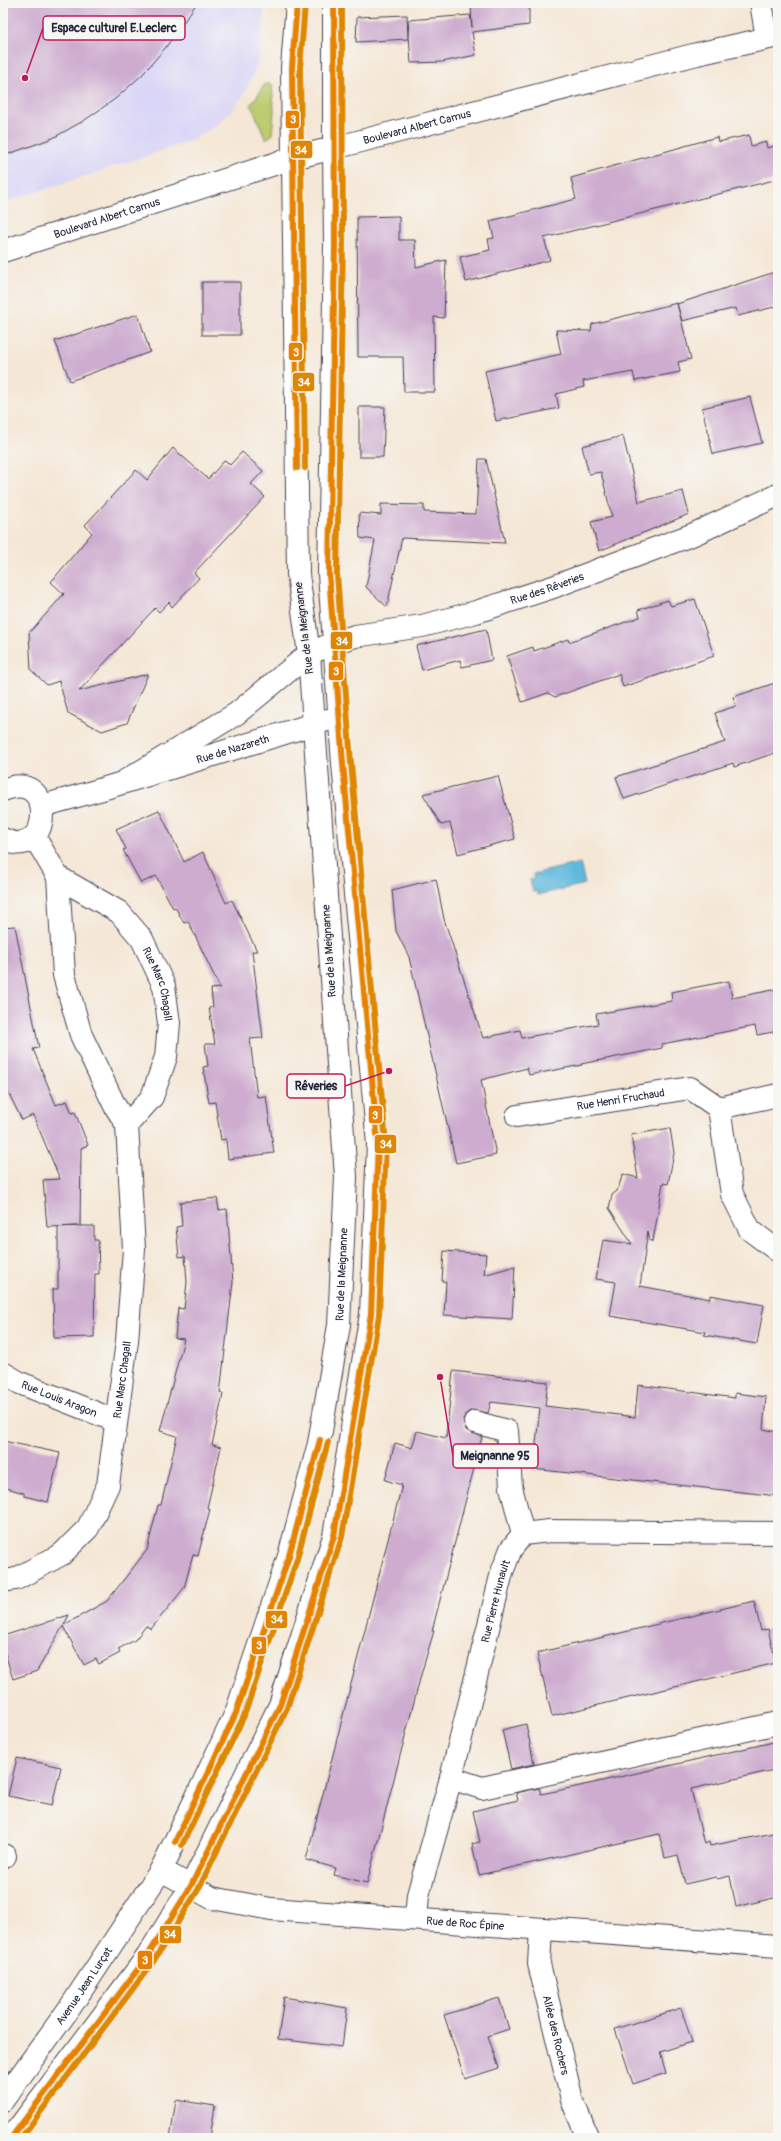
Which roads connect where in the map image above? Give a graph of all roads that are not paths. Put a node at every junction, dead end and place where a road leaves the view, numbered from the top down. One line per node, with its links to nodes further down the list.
1 (296, 3): 6 (street, Rue de la Meignanne)
2 (334, 3): 5 (street)
3 (761, 3): 4 (street, Boulevard Albert Camus)
4 (772, 37): 5 (street, Boulevard Albert Camus)
5 (334, 148): 6 (street, Boulevard Albert Camus); 9 (street)
6 (293, 158): 7 (street, Boulevard Albert Camus); 10 (street, Rue de la Meignanne)
7 (3, 251)
8 (778, 495): 9 (street, Rue des Rêveries)
9 (333, 643): 10 (street, Rue des Rêveries); 11 (street)
10 (308, 654): 12 (street, Rue de la Meignanne); 13 (street, Rue de Nazareth)
11 (340, 716): 12 (street, Rue de Nazareth); 33 (street)
12 (313, 724): 13 (street, Rue de Nazareth); 32 (street, Rue de la Meignanne)
13 (125, 781): 15 (street, Rue de Nazareth)
14 (3, 790): 15 (street)
15 (42, 806): 16 (street)
16 (34, 836): 17 (street); 18 (street, Rue Marc Chagall)
17 (3, 839)
18 (58, 877): 22 (street, Rue Marc Chagall); 22 (street, Rue Marc Chagall)
19 (778, 1095): 20 (street)
20 (719, 1108): 21 (street, Rue Henri Fruchaud); 23 (street)
21 (517, 1116)
22 (127, 1125): 25 (street, Rue Marc Chagall)
23 (778, 1251)
24 (3, 1373): 25 (street, Rue Louis Aragon)
25 (116, 1421): 29 (street, Rue Marc Chagall)
26 (475, 1422): 28 (street)
27 (778, 1533): 28 (street)
28 (523, 1534): 31 (street, Rue Pierre Hunault)
29 (3, 1581)
30 (778, 1723): 31 (street)
31 (451, 1778): 34 (street, Rue Pierre Hunault)
32 (161, 1870): 33 (street, Rue de Roc Épine); 37 (street, Avenue Jean Lurçat)
33 (191, 1886): 34 (street, Rue de Roc Épine); 38 (street)
34 (416, 1919): 35 (street, Rue de Roc Épine)
35 (541, 1930): 36 (street, Rue de Roc Épine); 39 (street, Allée des Rochers)
36 (778, 1946)
37 (3, 2100)
38 (11, 2138)
39 (588, 2138)

